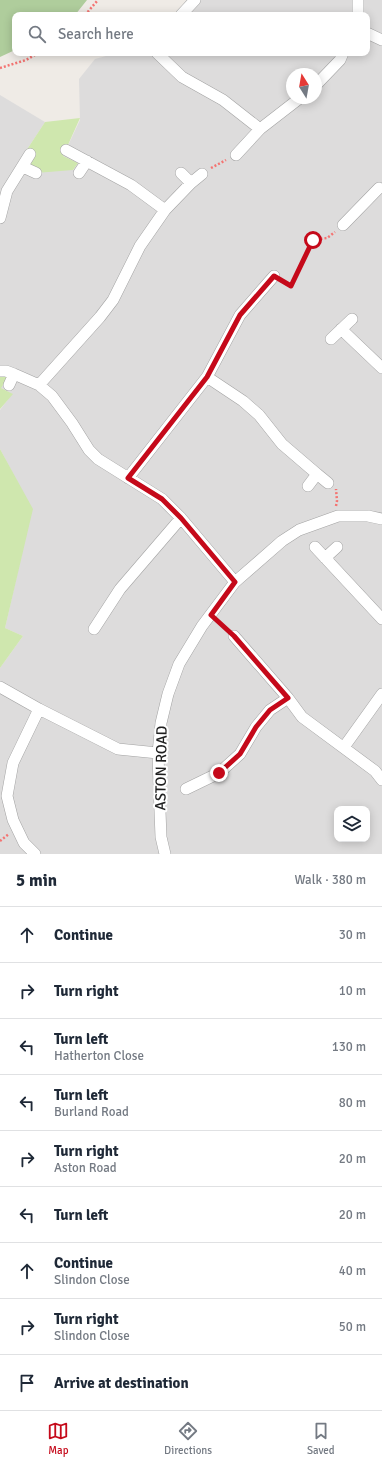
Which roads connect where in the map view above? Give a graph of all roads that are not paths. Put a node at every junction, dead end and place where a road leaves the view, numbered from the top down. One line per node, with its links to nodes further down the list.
1 (195, 0): 3 (street)
2 (358, 0): 4 (street)
3 (184, 12)
4 (358, 12)
5 (370, 34): 6 (street)
6 (382, 40)
7 (160, 56): 11 (street)
8 (342, 56): 9 (street)
9 (322, 79)
10 (292, 104): 11 (street)
11 (260, 129): 14 (street)
12 (66, 150): 15 (street)
13 (30, 154): 16 (street)
14 (236, 155)
15 (86, 161): 18 (street); 23 (street)
16 (23, 167): 17 (street); 24 (street)
17 (36, 173)
18 (79, 173)
19 (181, 173): 21 (street)
20 (202, 174): 21 (street)
21 (191, 183): 23 (street)
22 (381, 188): 25 (street)
23 (166, 210): 35 (street)
24 (0, 218)
25 (343, 225)
26 (274, 276): 33 (street)
27 (352, 319): 28 (street)
28 (341, 328): 29 (street); 30 (street)
29 (331, 339)
30 (382, 368)
31 (0, 371): 32 (street)
32 (14, 374): 34 (street); 35 (street)
33 (207, 377): 36 (street); 37 (street)
34 (9, 385)
35 (39, 385): 37 (street)
36 (316, 474): 38 (street); 39 (street)
37 (128, 478): 40 (street)
38 (328, 483)
39 (308, 486)
40 (181, 518): 45 (street); 47 (street)
41 (382, 519): 45 (street, ASTON ROAD)
42 (315, 547): 44 (street)
43 (337, 547): 44 (street)
44 (325, 558): 46 (street)
45 (235, 582): 54 (street, ASTON ROAD)
46 (382, 619)
47 (94, 629)
48 (234, 636): 51 (street)
49 (0, 687): 52 (street)
50 (382, 694): 53 (street)
51 (288, 698): 53 (street); 56 (street)
52 (39, 709): 54 (street); 57 (street)
53 (344, 747): 55 (street)
54 (158, 753): 58 (street, ASTON ROAD)
55 (382, 780)
56 (186, 789)
57 (35, 854)
58 (164, 854)

